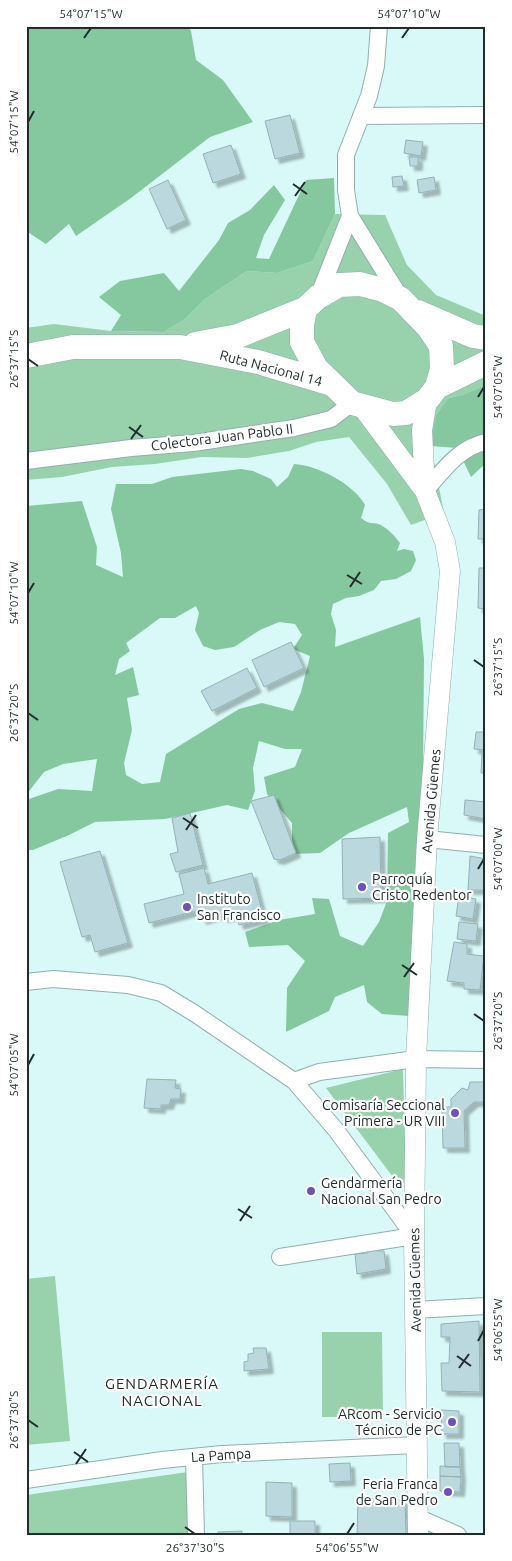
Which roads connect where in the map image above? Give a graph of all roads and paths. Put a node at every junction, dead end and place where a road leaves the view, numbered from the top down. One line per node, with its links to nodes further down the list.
1 (379, 26): 3 (street)
2 (486, 115): 3 (street)
3 (361, 116): 4 (street)
4 (350, 216): 5 (street); 6 (street)
5 (311, 303): 6 (highway); 8 (highway, Ruta Nacional 14); 11 (highway)
6 (407, 305): 7 (highway); 12 (highway)
7 (486, 338)
8 (180, 347): 9 (highway, Ruta Nacional 14); 11 (highway, Ruta Nacional 14)
9 (26, 356)
10 (486, 363): 12 (highway)
11 (332, 384): 13 (highway)
12 (432, 393): 13 (highway); 16 (main road, Avenida Güemes)
13 (357, 404): 15 (street, Colectora Juan Pablo II); 16 (main road, Avenida Güemes)
14 (486, 442): 16 (street)
15 (26, 461)
16 (425, 491): 17 (main road, Avenida Güemes)
17 (427, 838): 18 (street); 20 (main road, Avenida Güemes)
18 (486, 844)
19 (26, 982): 22 (street)
20 (416, 1059): 21 (street); 22 (street); 23 (main road, Avenida Güemes)
21 (486, 1060)
22 (294, 1082): 23 (street)
23 (414, 1236): 24 (street); 26 (main road, Avenida Güemes)
24 (280, 1258)
25 (486, 1306): 26 (street)
26 (415, 1310): 27 (main road, Avenida Güemes)
27 (417, 1445): 28 (street, La Pampa); 30 (main road, Avenida Güemes)
28 (194, 1457): 29 (street, La Pampa); 31 (street)
29 (26, 1480)
30 (417, 1526): 32 (street)
31 (196, 1535)
32 (458, 1535)

